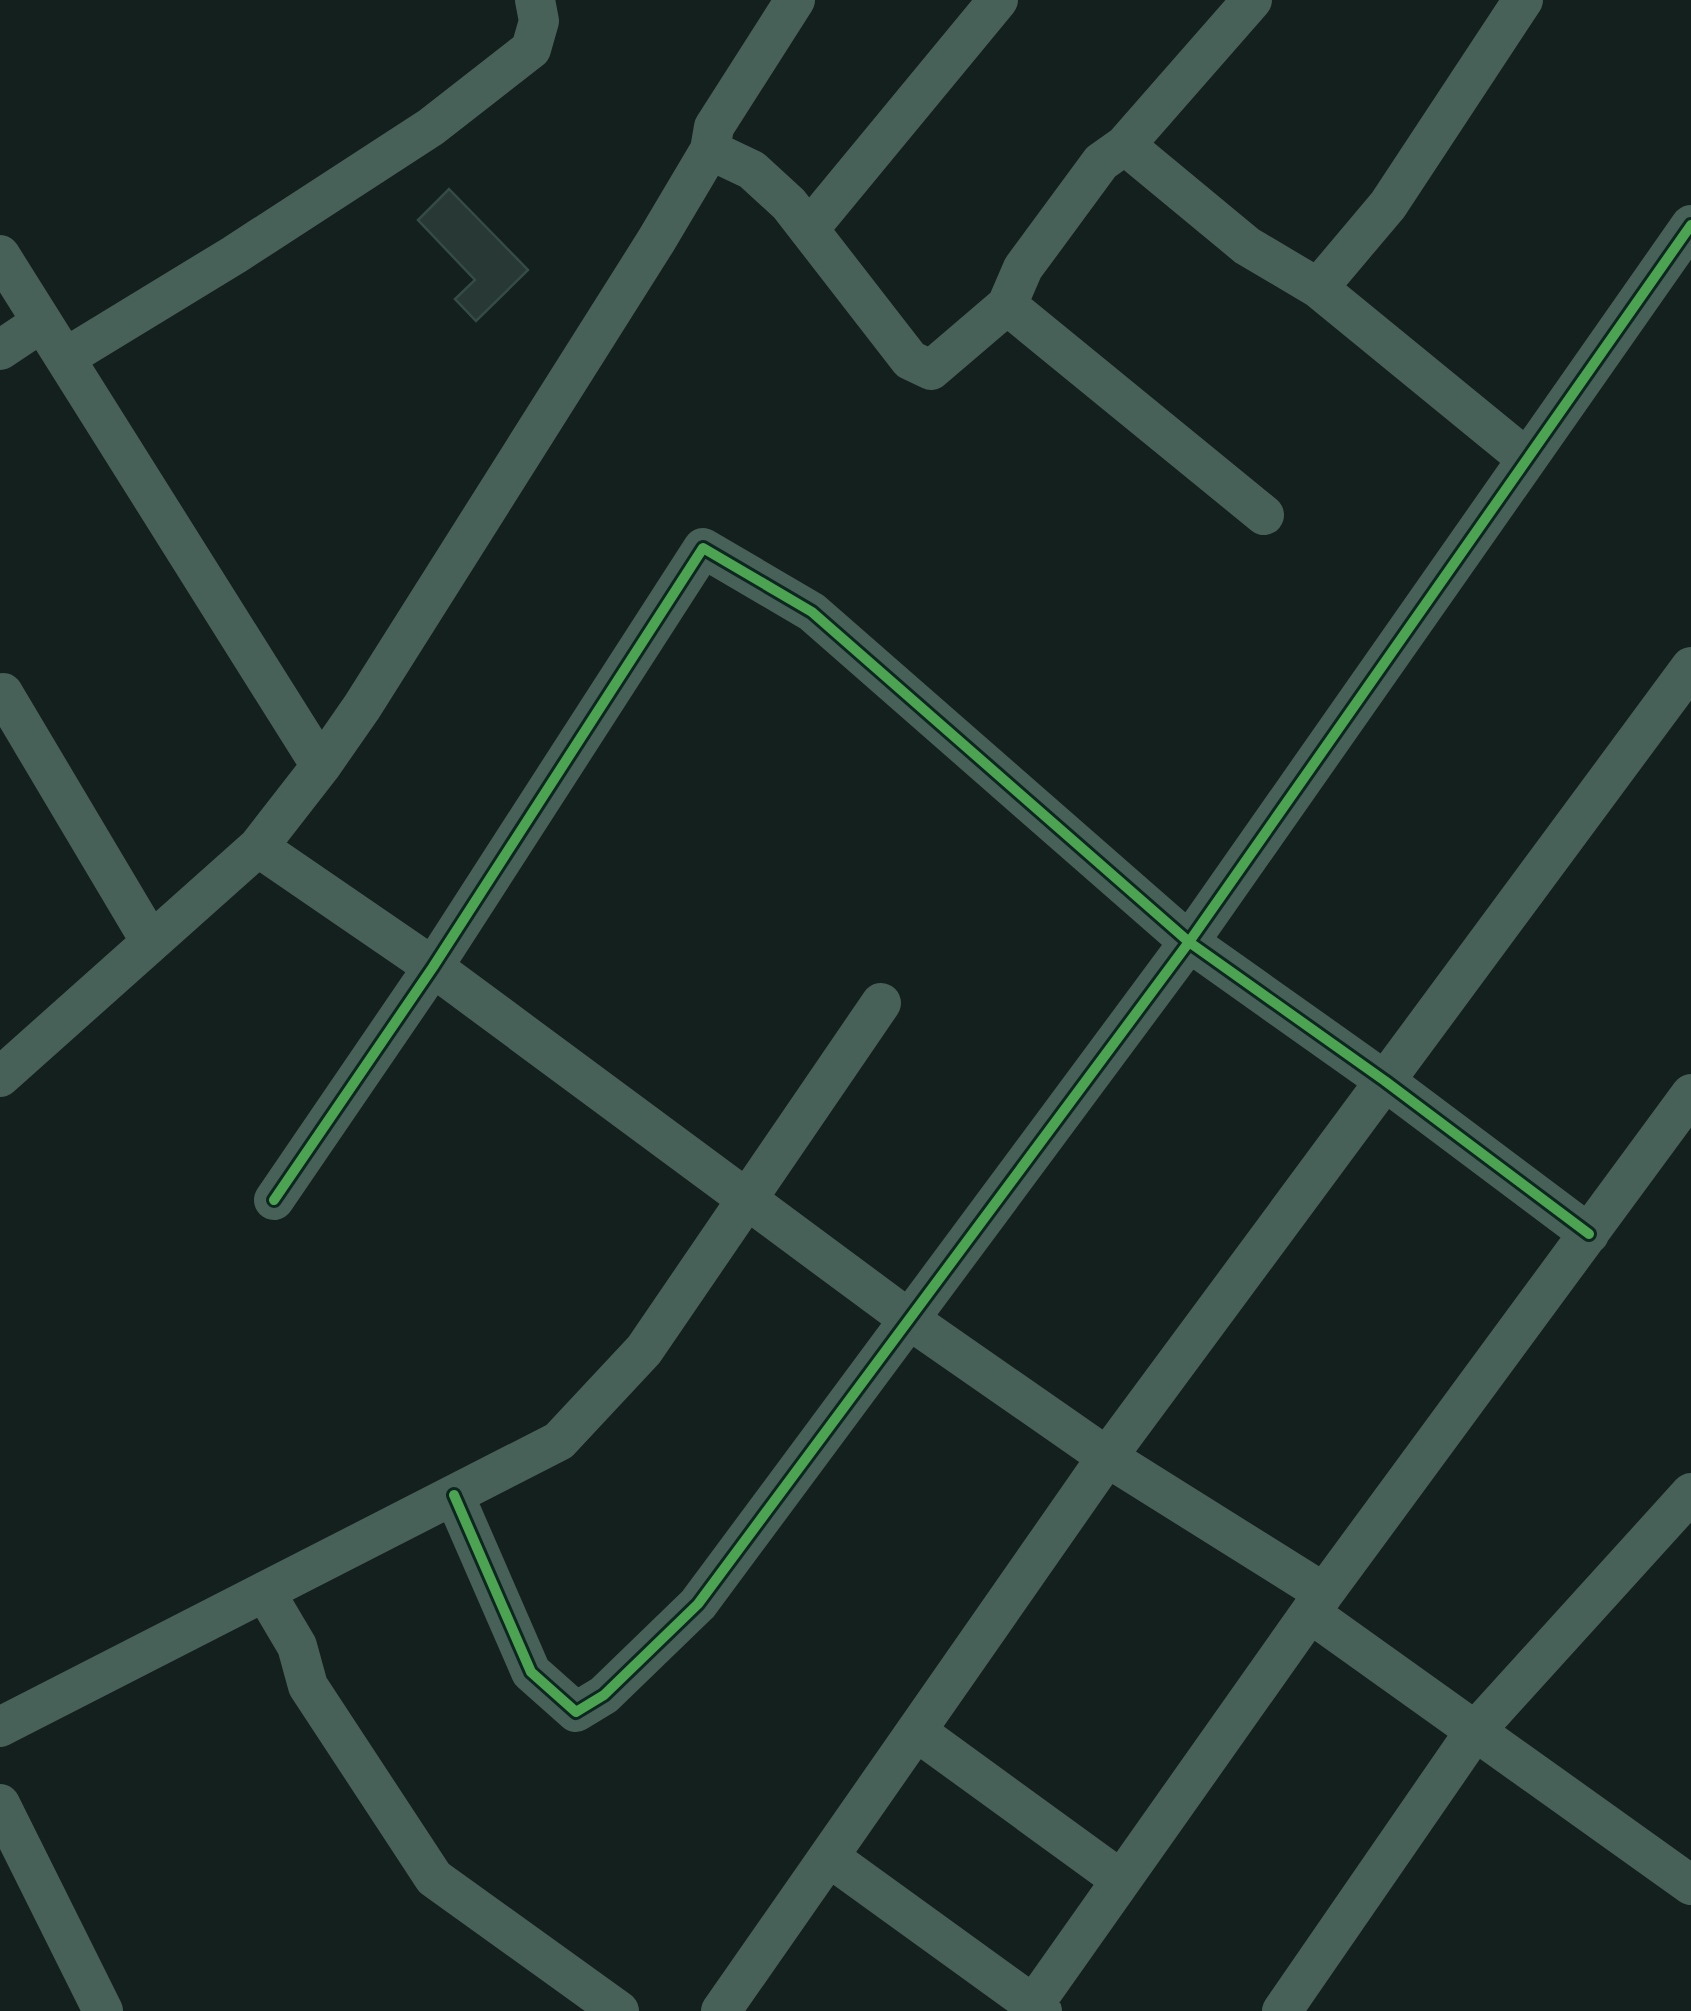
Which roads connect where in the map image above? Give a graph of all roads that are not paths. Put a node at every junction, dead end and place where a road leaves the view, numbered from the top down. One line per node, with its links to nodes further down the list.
1 (535, 0): 15 (street)
2 (794, 0): 7 (street)
3 (998, 0): 9 (street)
4 (1252, 0): 6 (street)
5 (1524, 0): 11 (street)
6 (1125, 145): 11 (street); 12 (street)
7 (710, 150): 9 (street); 21 (street)
8 (1691, 225): 16 (street)
9 (808, 229): 12 (street)
10 (0, 254): 13 (street)
11 (1318, 288): 16 (street)
12 (1007, 305): 17 (street)
13 (42, 322): 14 (street); 15 (street)
14 (0, 350)
15 (65, 358): 21 (street)
16 (1527, 459): 24 (street)
17 (1264, 515)
18 (1691, 667): 20 (street)
19 (3, 693): 23 (street)
20 (1679, 709): 28 (street)
21 (321, 766): 22 (street)
22 (258, 847): 23 (street); 25 (street)
23 (150, 942): 27 (street)
24 (1189, 942): 25 (street); 28 (street); 33 (street)
25 (433, 967): 30 (street); 31 (street)
26 (880, 1003): 30 (street)
27 (0, 1077)
28 (1385, 1080): 32 (street); 34 (street)
29 (1691, 1094): 32 (street)
30 (746, 1196): 33 (street); 36 (street)
31 (274, 1200)
32 (1589, 1234): 38 (street)
33 (910, 1320): 34 (street); 36 (street)
34 (1108, 1457): 38 (street); 40 (street)
35 (1691, 1493): 41 (street)
36 (454, 1495): 37 (street)
37 (265, 1592): 39 (street); 48 (street)
38 (1317, 1603): 41 (street); 44 (street)
39 (0, 1727)
40 (916, 1731): 43 (street); 44 (street)
41 (1476, 1731): 45 (street); 50 (street)
42 (0, 1804): 47 (street)
43 (829, 1857): 46 (street); 49 (street)
44 (1121, 1880): 46 (street)
45 (1691, 1885)
46 (1035, 2009)
47 (103, 2011)
48 (619, 2011)
49 (721, 2011)
50 (1282, 2011)

